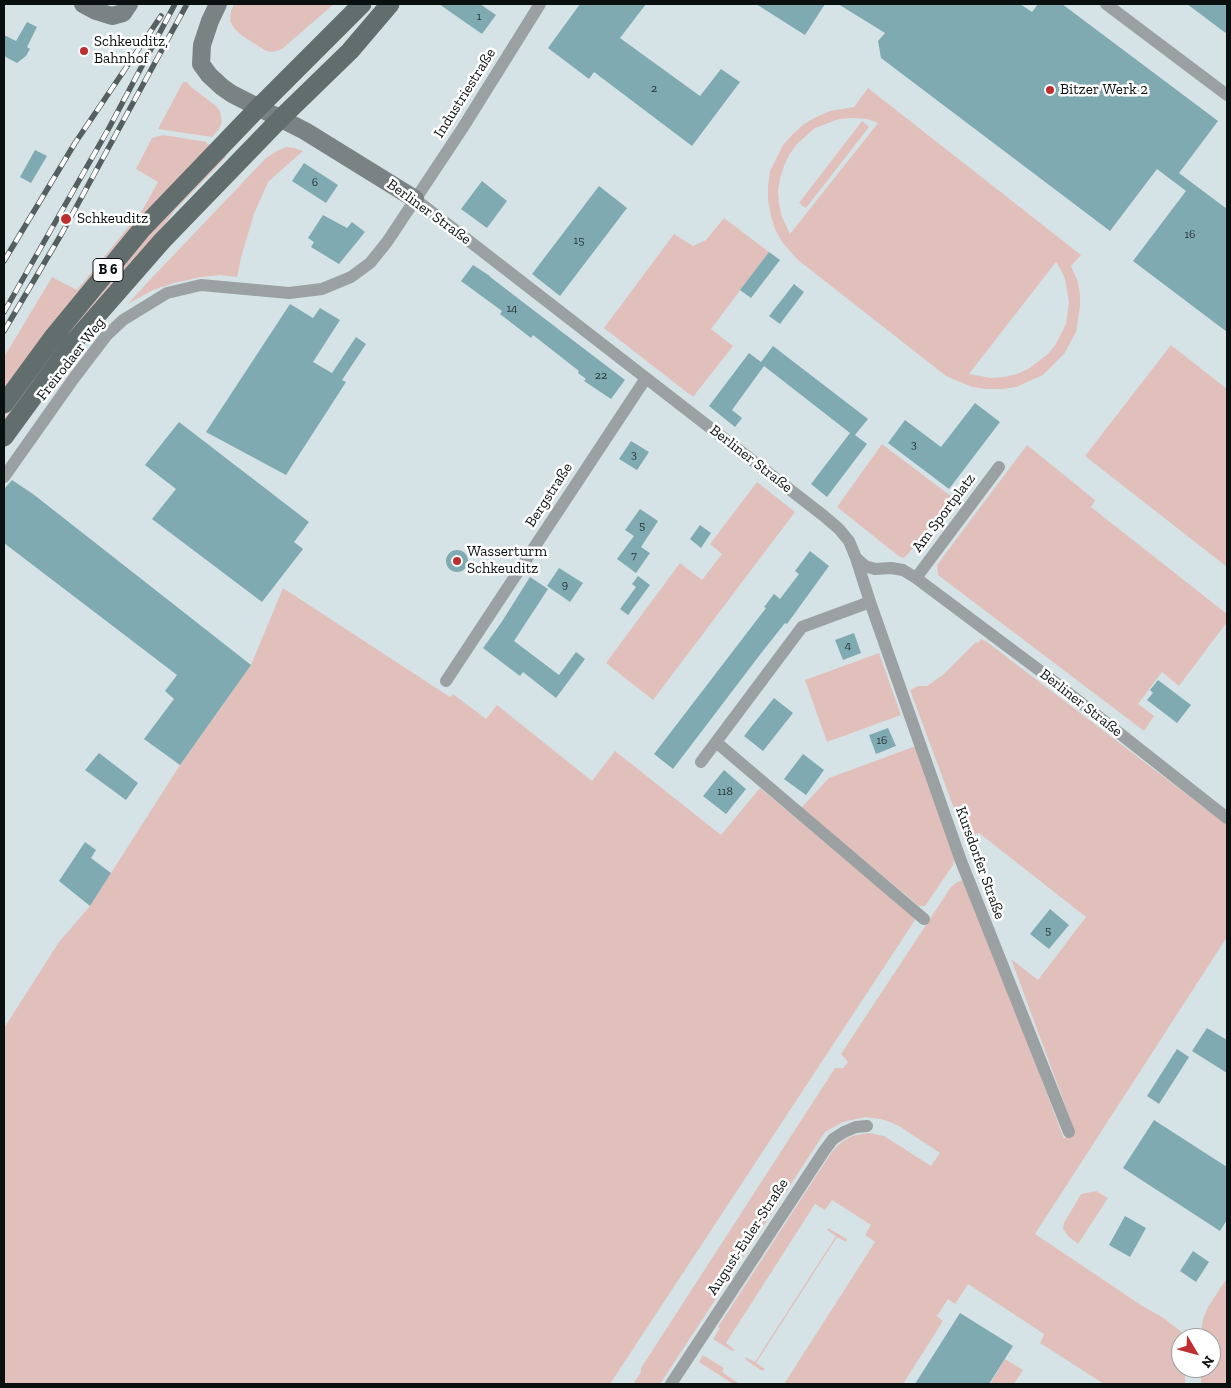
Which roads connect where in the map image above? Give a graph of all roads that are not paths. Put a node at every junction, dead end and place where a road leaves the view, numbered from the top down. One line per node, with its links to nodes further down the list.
1 (83, 4): 2 (street)
2 (129, 4)
3 (218, 4): 9 (street, Berliner Straße)
4 (362, 4): 9 (main road, B 6)
5 (390, 4): 10 (main road, B 6)
6 (540, 4): 11 (street, Industriestraße)
7 (1106, 4): 8 (street)
8 (1227, 95)
9 (259, 107): 10 (street, Berliner Straße); 13 (main road, B 6)
10 (281, 118): 11 (street, Berliner Straße); 14 (main road, B 6)
11 (415, 199): 12 (street, Berliner Straße); 16 (street, Freirodaer Weg)
12 (646, 378): 17 (street, Berliner Straße); 20 (street, Bergstraße)
13 (4, 404)
14 (4, 437)
15 (999, 467): 18 (street, Am Sportplatz)
16 (4, 477)
17 (856, 558): 18 (street, Berliner Straße); 19 (street, Kursdorfer Straße)
18 (916, 578): 23 (street, Berliner Straße)
19 (870, 602): 21 (street); 26 (street, Kursdorfer Straße)
20 (446, 681)
21 (716, 742): 22 (street); 24 (street)
22 (701, 762)
23 (1227, 818)
24 (924, 919)
25 (867, 1126): 27 (street, August-Euler-Straße)
26 (1068, 1132)
27 (671, 1384)

